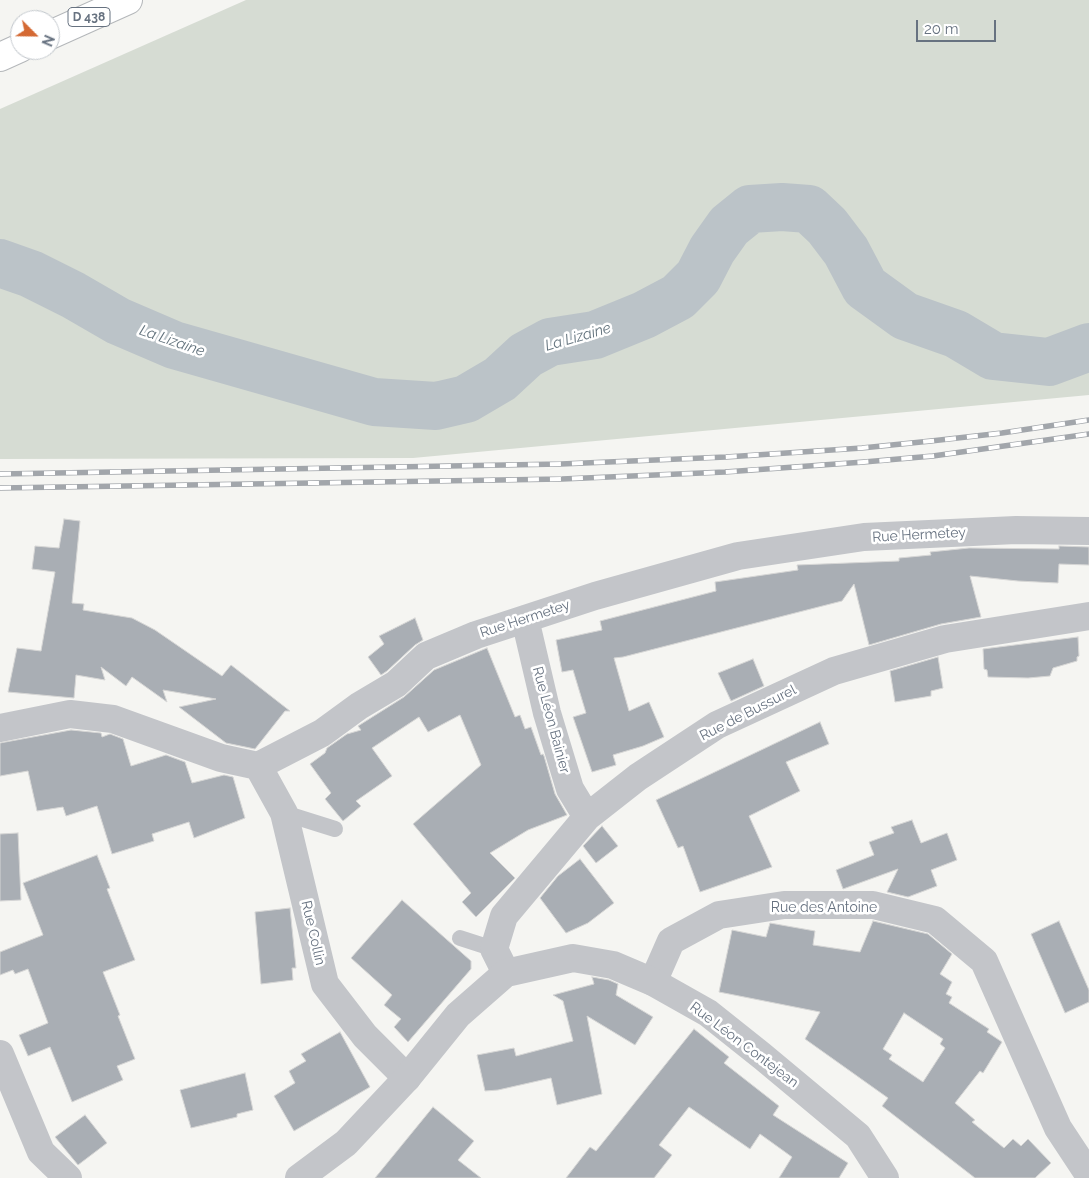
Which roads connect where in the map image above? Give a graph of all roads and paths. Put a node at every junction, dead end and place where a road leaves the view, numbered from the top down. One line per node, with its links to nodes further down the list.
1 (128, 0): 2 (main road, D 438)
2 (60, 31)
3 (1089, 531): 5 (street, Rue Hermetey)
4 (1089, 616): 9 (street, Rue de Bussurel)
5 (525, 619): 7 (street, Rue Hermetey); 9 (street, Rue Léon Bainier)
6 (0, 728): 7 (street)
7 (258, 766): 8 (street, Rue Collin)
8 (284, 813): 10 (lane); 15 (street, Rue Collin)
9 (588, 817): 12 (street, Rue de Bussurel)
10 (335, 829)
11 (460, 938): 12 (lane)
12 (500, 961): 13 (street, Rue Léon Contejean); 15 (street, Rue Léon Contejean)
13 (653, 982): 16 (street, Rue des Antoine); 19 (street, Rue Léon Contejean)
14 (0, 1054): 17 (street)
15 (407, 1078): 18 (street, Rue Léon Contejean)
16 (1089, 1175)
17 (68, 1178)
18 (300, 1178)
19 (885, 1178)

